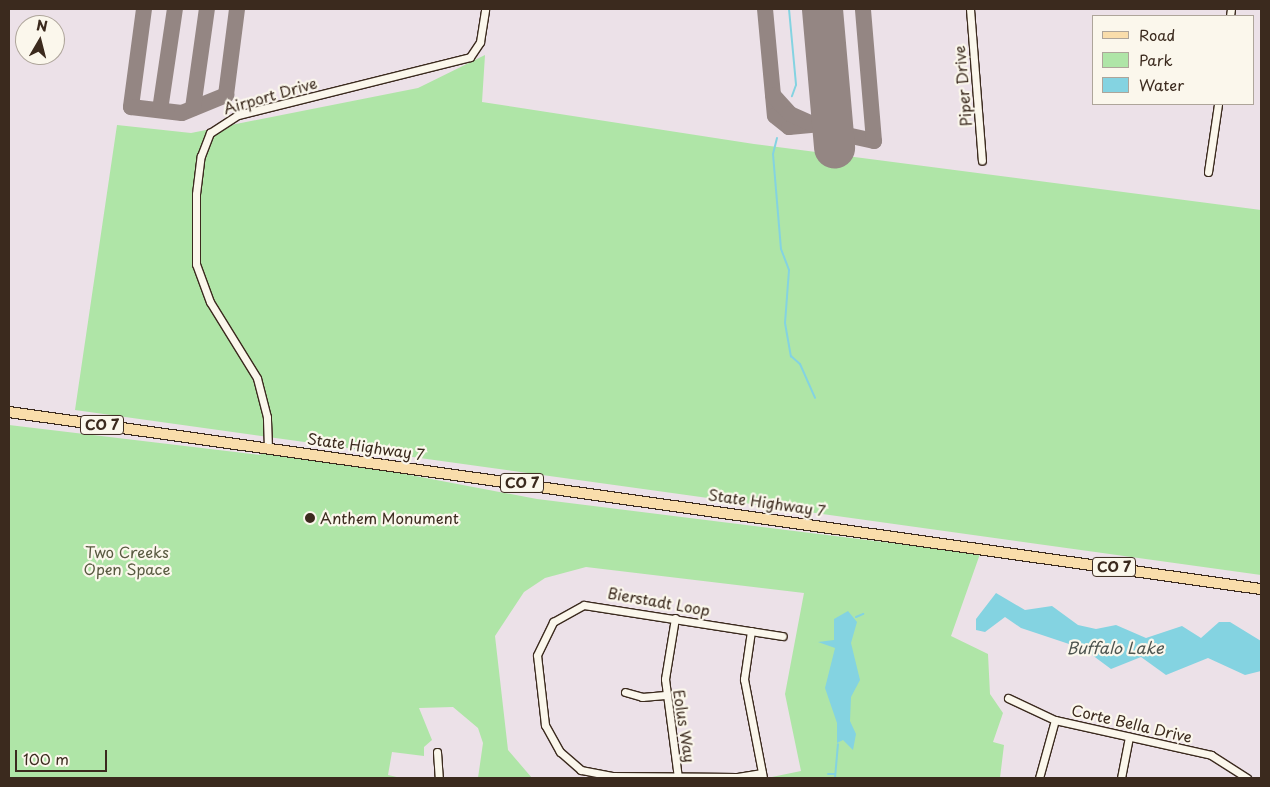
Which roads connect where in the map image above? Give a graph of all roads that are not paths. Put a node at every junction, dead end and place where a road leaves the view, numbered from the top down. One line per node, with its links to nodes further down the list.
1 (485, 9): 7 (street, Airport Drive)
2 (970, 9): 4 (street, Piper Drive)
3 (1218, 105): 5 (street)
4 (982, 161)
5 (1208, 172)
6 (9, 412): 7 (main road, CO 7)
7 (268, 448): 8 (main road, State Highway 7 / CO 7)
8 (1261, 589)
9 (675, 618): 10 (street, Bierstadt Loop); 13 (street, Eolus Way); 19 (street, Bierstadt Loop)
10 (751, 632): 11 (street, Bierstadt Loop); 18 (street)
11 (783, 636)
12 (625, 692): 13 (street)
13 (665, 695): 21 (street, Eolus Way)
14 (1008, 698): 15 (street, Corte Bella Drive)
15 (1055, 720): 16 (street, Corte Bella Drive); 22 (street)
16 (1128, 737): 23 (street); 24 (street, Corte Bella Drive)
17 (438, 752): 20 (street)
18 (762, 776): 21 (street, Bierstadt Loop)
19 (602, 777): 21 (street, Bierstadt Loop)
20 (439, 778)
21 (678, 778)
22 (1039, 778)
23 (1121, 778)
24 (1246, 778)

